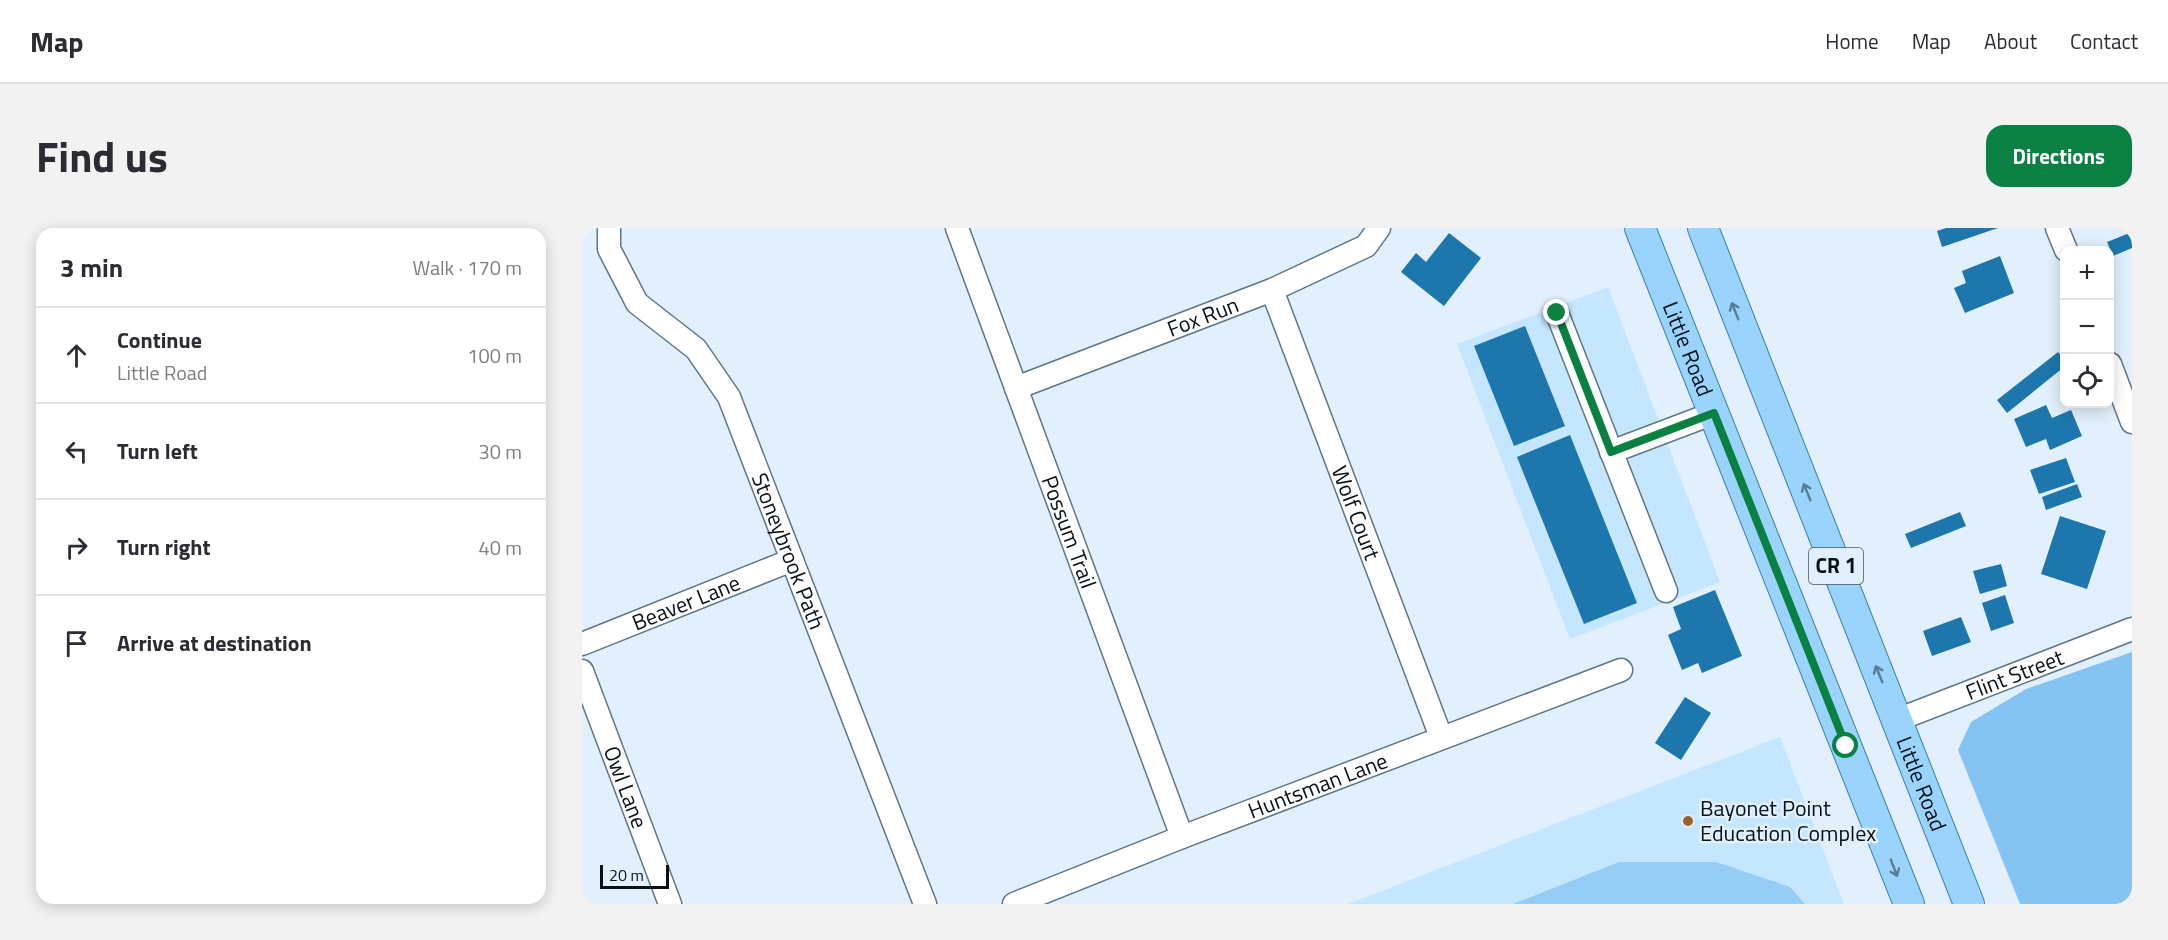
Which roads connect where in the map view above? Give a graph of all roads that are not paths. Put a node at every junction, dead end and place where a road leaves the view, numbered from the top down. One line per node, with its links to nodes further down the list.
1 (609, 228): 15 (street, Stoneybrook Path)
2 (957, 228): 11 (street, Possum Trail)
3 (1379, 228): 8 (street, Fox Run)
4 (1641, 228): 12 (main road, Little Road / CR 1)
5 (1702, 228): 21 (main road, Little Road / CR 1, one-way to 5)
6 (2057, 228): 7 (street)
7 (2064, 246)
8 (1272, 290): 11 (street, Fox Run); 22 (street, Wolf Court)
9 (1557, 313): 14 (street)
10 (2114, 377): 13 (street)
11 (1016, 388): 23 (street, Possum Trail)
12 (1714, 413): 14 (street); 27 (main road, Little Road / CR 1, one-way to 27)
13 (2132, 422)
14 (1611, 452): 16 (street)
15 (792, 560): 18 (street, Beaver Lane); 25 (street, Stoneybrook Path)
16 (1666, 591)
17 (2132, 629): 21 (street, Flint Street)
18 (582, 644)
19 (1621, 670): 22 (street, Huntsman Lane)
20 (582, 671): 24 (street, Owl Lane)
21 (1897, 720): 28 (main road, Little Road / CR 1)
22 (1441, 737): 23 (street, Huntsman Lane)
23 (1182, 837): 26 (street, Huntsman Lane)
24 (670, 904)
25 (925, 904)
26 (1014, 904)
27 (1908, 904)
28 (1969, 904)

